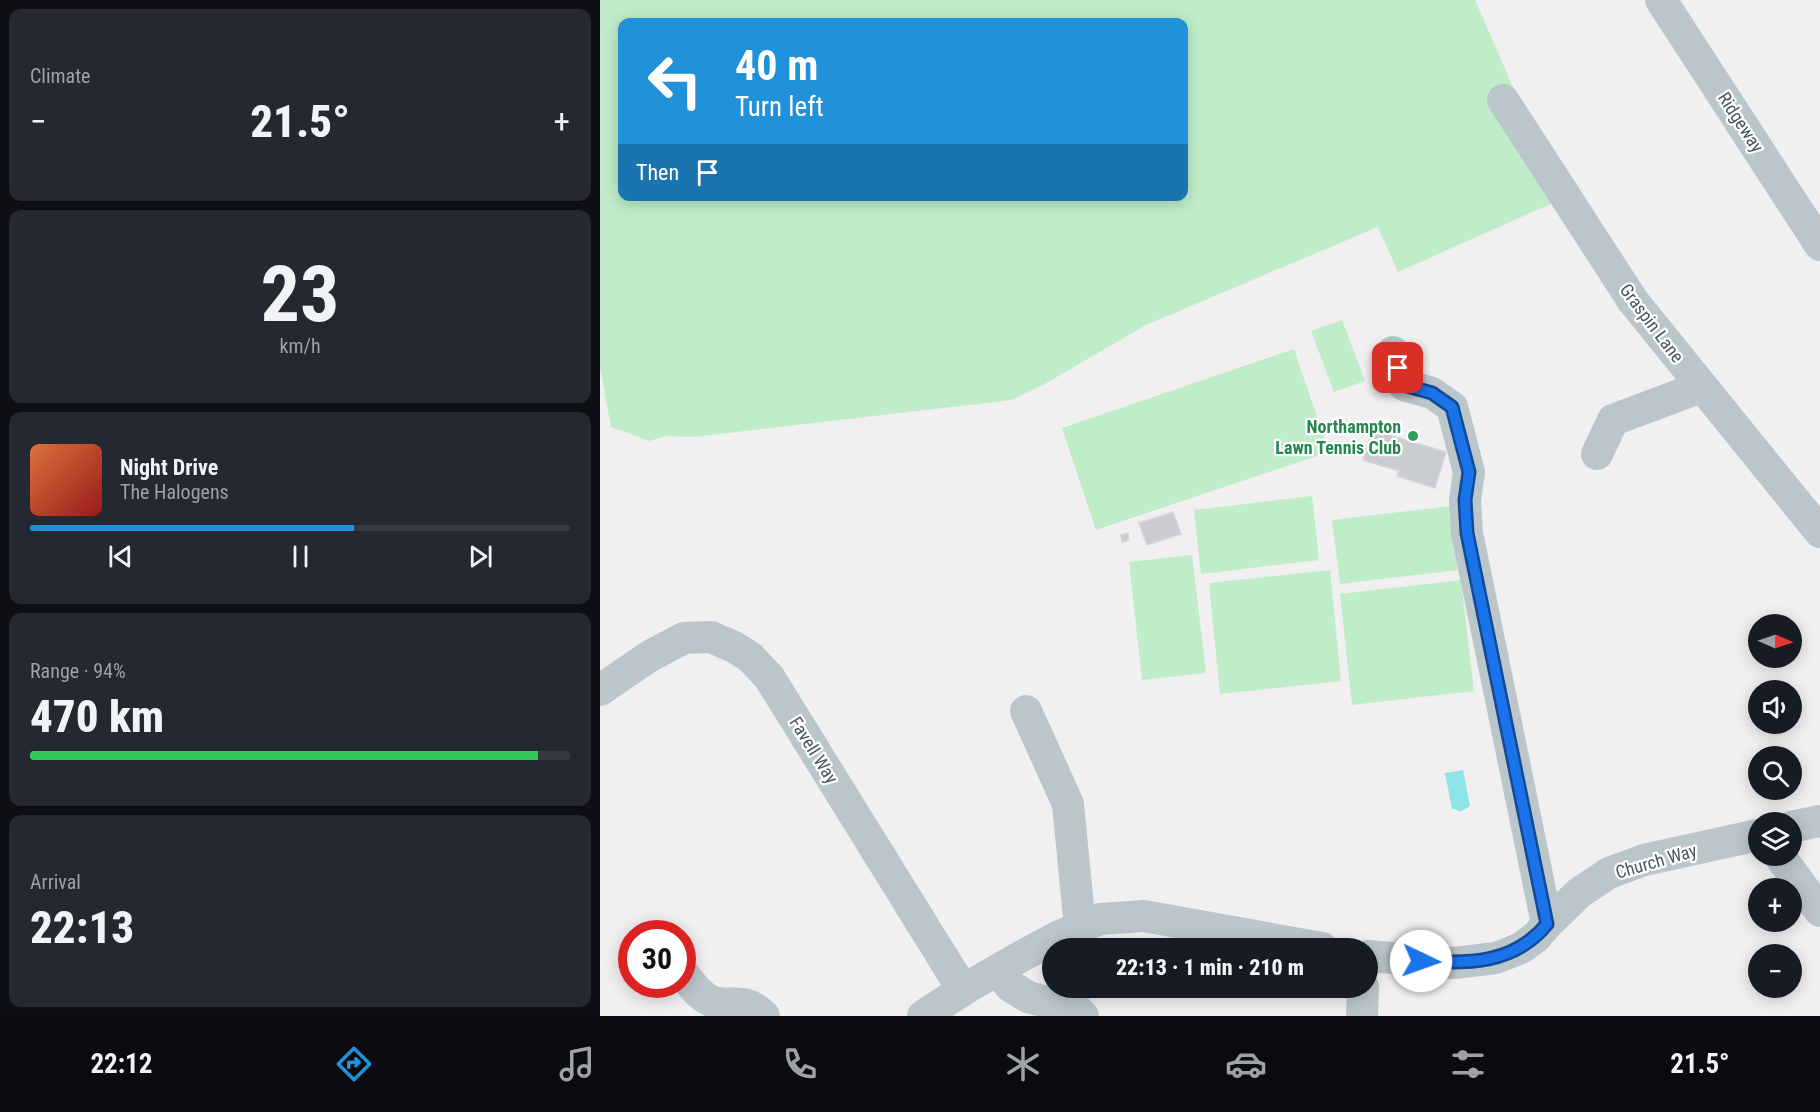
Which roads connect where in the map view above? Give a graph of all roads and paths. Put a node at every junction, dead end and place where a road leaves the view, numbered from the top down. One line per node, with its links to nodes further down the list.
1 (1661, 0): 3 (street, Ridgeway)
2 (1503, 100): 5 (street, Graspin Lane)
3 (1820, 245)
4 (1393, 352): 15 (street)
5 (1701, 387): 6 (street); 7 (street, Graspin Lane)
6 (1597, 454)
7 (1820, 532)
8 (600, 690): 21 (street, Favell Way)
9 (1026, 711): 16 (street)
10 (1820, 821): 11 (street)
11 (1802, 825)
12 (1748, 837): 15 (street, Church Way)
13 (1787, 866): 14 (street)
14 (1820, 911)
15 (1547, 924): 18 (street, Church Way)
16 (1080, 928): 17 (street); 19 (street)
17 (1266, 938)
18 (1378, 957)
19 (998, 970): 21 (street); 25 (street)
20 (696, 989): 23 (street)
21 (963, 990): 24 (street)
22 (1363, 998): 26 (street)
23 (764, 1016)
24 (923, 1016)
25 (1083, 1016)
26 (1362, 1016)

